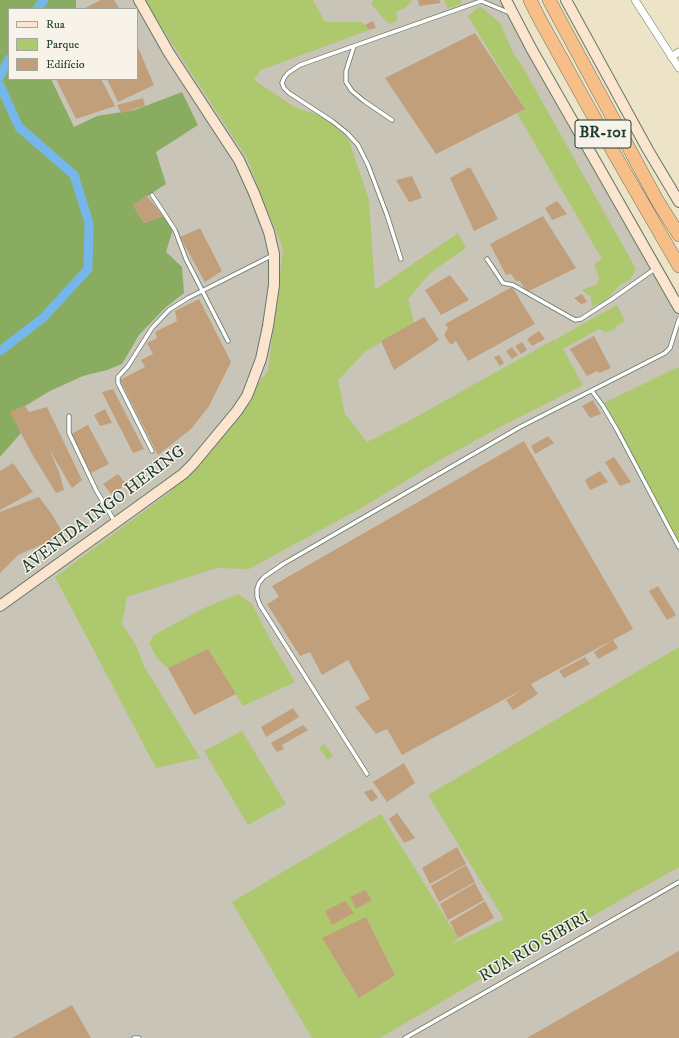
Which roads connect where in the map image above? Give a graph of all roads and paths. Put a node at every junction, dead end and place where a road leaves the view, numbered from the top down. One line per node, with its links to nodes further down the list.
1 (139, 0): 17 (main road, AVENIDA INGO HERING)
2 (506, 0): 8 (main road)
3 (530, 0): 20 (highway, BR-101)
4 (549, 0): 16 (highway, BR-101)
5 (566, 0): 15 (main road)
6 (635, 0): 11 (street)
7 (482, 1): 8 (lane); 9 (lane)
8 (513, 15): 21 (main road)
9 (354, 46): 13 (lane); 18 (lane)
10 (679, 52): 11 (street)
11 (671, 57): 12 (street)
12 (679, 68)
13 (392, 120)
14 (152, 195): 22 (lane)
15 (679, 202)
16 (679, 235)
17 (274, 254): 22 (lane); 29 (main road, AVENIDA INGO HERING)
18 (401, 259)
19 (488, 259): 21 (lane)
20 (679, 266)
21 (656, 268): 23 (main road)
22 (202, 290): 25 (lane); 28 (lane)
23 (679, 308)
24 (679, 319): 26 (lane)
25 (228, 341)
26 (592, 391): 30 (lane); 32 (lane)
27 (69, 416): 29 (lane)
28 (152, 451)
29 (115, 523): 31 (main road, AVENIDA INGO HERING)
30 (679, 547)
31 (0, 606)
32 (367, 774)
33 (679, 882): 36 (lane, RUA RIO SIBIRI)
34 (134, 1038): 35 (lane)
35 (139, 1038)
36 (405, 1038)

